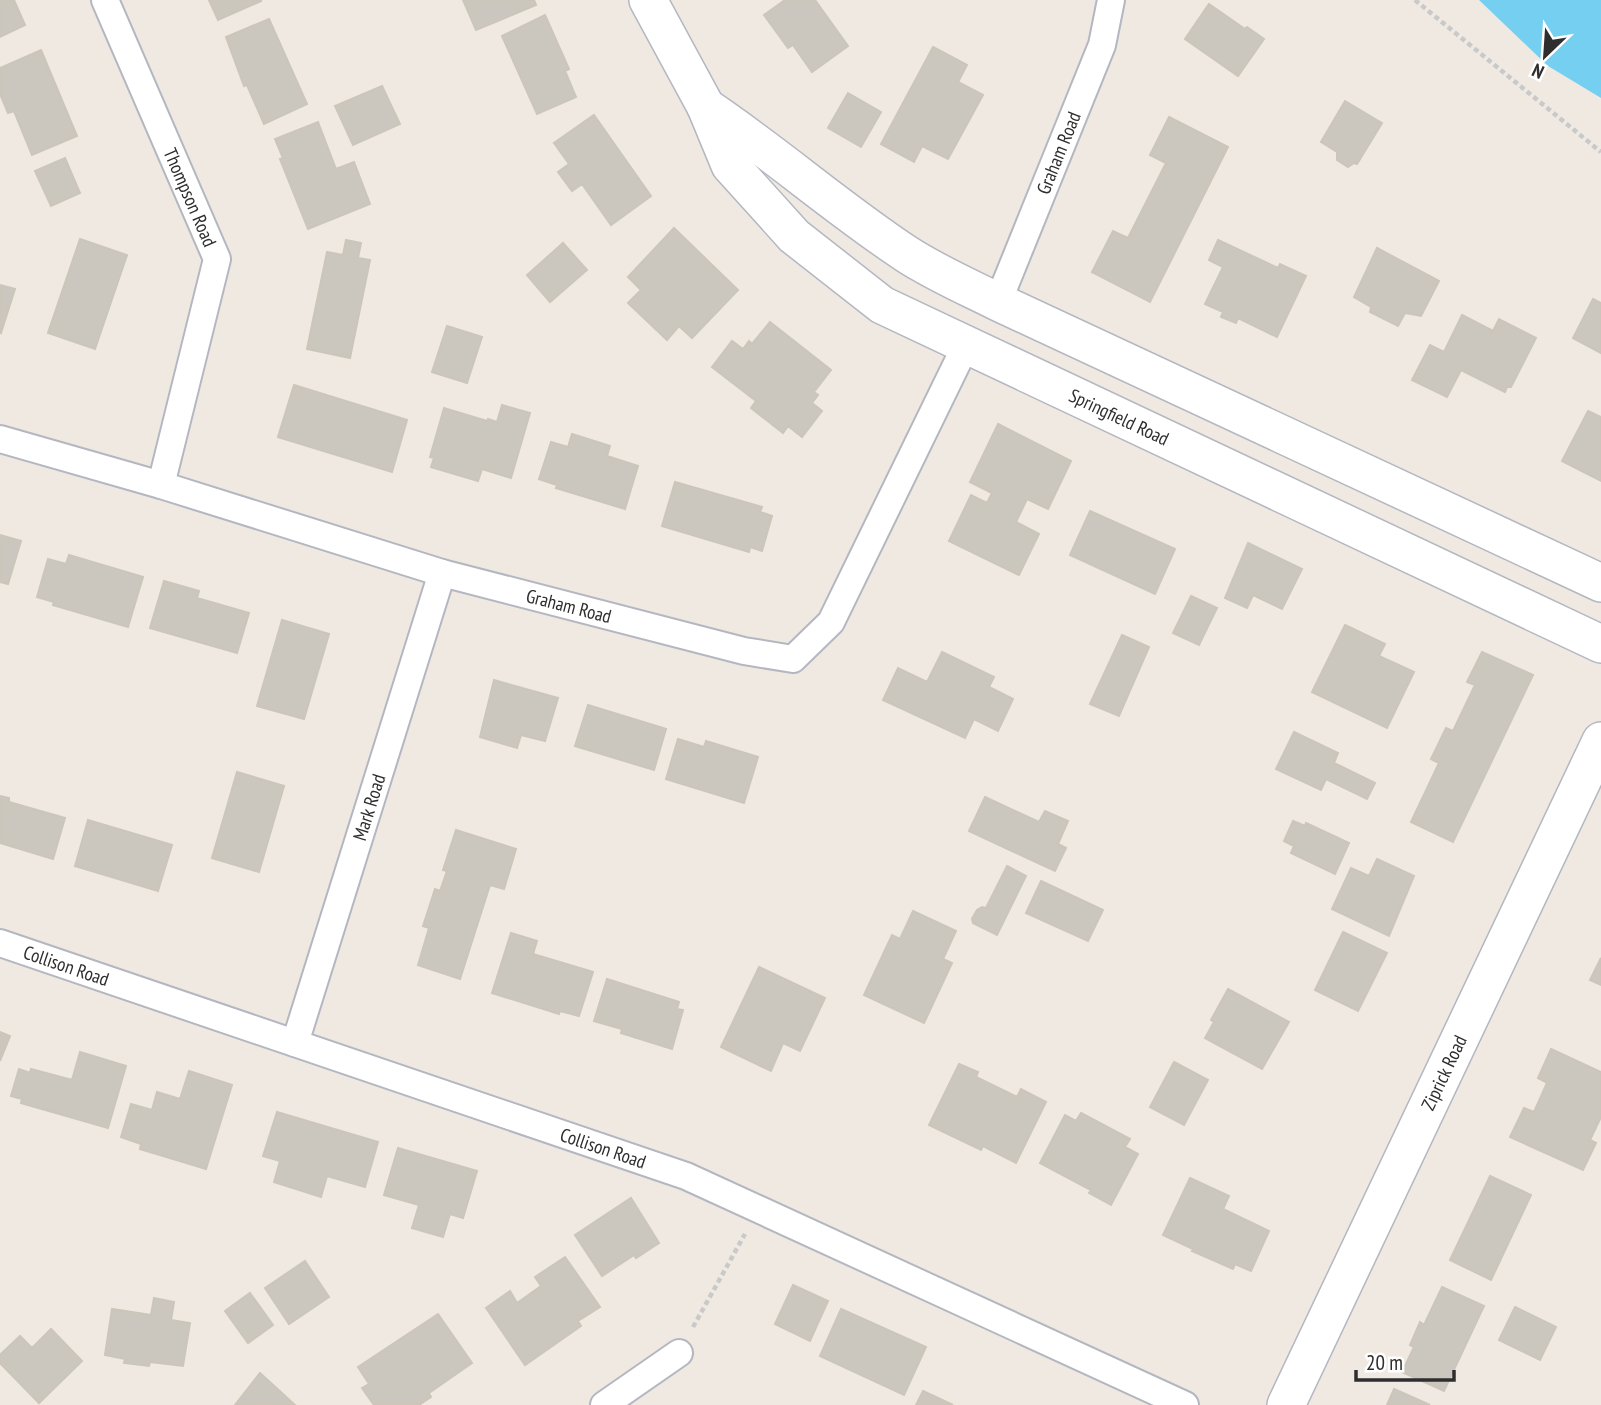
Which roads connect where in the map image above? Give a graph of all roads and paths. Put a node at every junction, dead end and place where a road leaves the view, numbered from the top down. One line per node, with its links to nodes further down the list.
1 (106, 0): 10 (street, Thompson Road)
2 (648, 0): 5 (main road, Springfield Road)
3 (1111, 0): 7 (street, Graham Road)
4 (1415, 0): 6 (path)
5 (706, 107): 7 (main road, Springfield Road); 8 (main road, Springfield Road)
6 (1601, 152)
7 (998, 302): 12 (main road, Springfield Road)
8 (967, 344): 11 (street, Graham Road); 13 (main road, Springfield Road)
9 (0, 439): 10 (street, Graham Road)
10 (161, 485): 11 (street, Graham Road)
11 (442, 573): 17 (street, Mark Road)
12 (1601, 583)
13 (1601, 644)
14 (1601, 741): 15 (main road, Ziprick Road)
15 (1588, 786): 22 (main road, Ziprick Road)
16 (0, 943): 17 (street, Collison Road)
17 (295, 1043): 18 (street, Collison Road)
18 (758, 1209): 19 (path); 21 (street, Collison Road)
19 (679, 1353): 20 (street)
20 (604, 1405)
21 (1185, 1405)
22 (1286, 1405)

